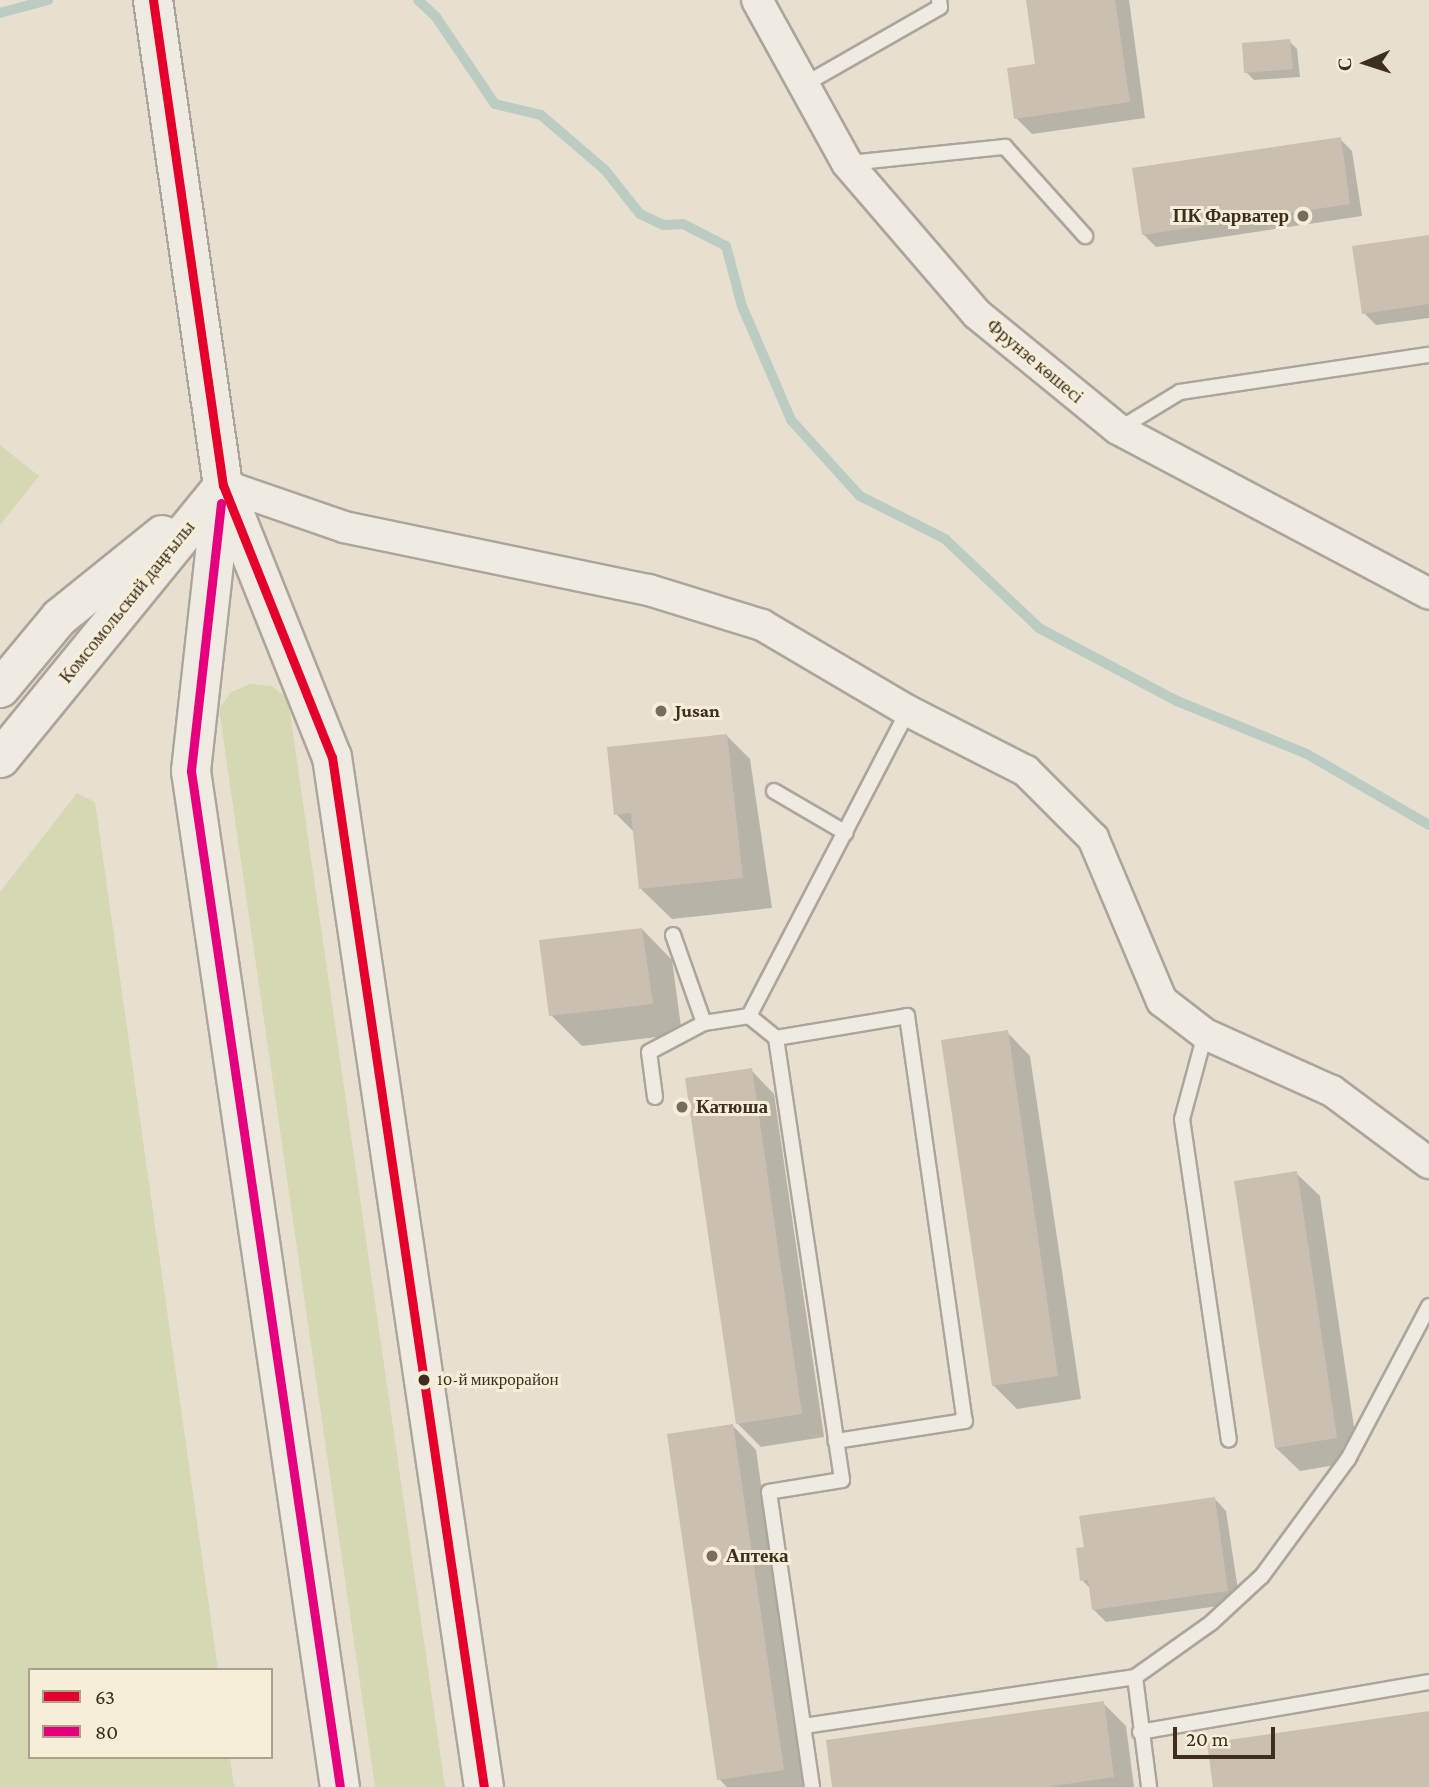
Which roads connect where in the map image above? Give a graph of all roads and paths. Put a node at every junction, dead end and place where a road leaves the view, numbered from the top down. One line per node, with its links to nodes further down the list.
1 (153, 0): 9 (main road)
2 (757, 0): 4 (street, Фрунзе көшесі)
3 (939, 0): 4 (lane)
4 (807, 83): 5 (street, Фрунзе көшесі)
5 (847, 163): 6 (lane); 8 (street, Фрунзе көшесі)
6 (1085, 236)
7 (1429, 355): 8 (lane)
8 (1118, 429): 10 (street, Фрунзе көшесі)
9 (223, 485): 11 (street, Комсомольский даңғылы); 12 (street); 13 (street, Комсомольский даңғылы); 30 (main road); 31 (main road)
10 (1429, 594)
11 (0, 688)
12 (908, 711): 15 (lane); 19 (street)
13 (0, 758)
14 (774, 791): 15 (lane)
15 (846, 833): 17 (lane)
16 (673, 935): 18 (lane)
17 (749, 1016): 18 (lane); 20 (lane)
18 (704, 1023): 21 (lane)
19 (1205, 1034): 22 (street); 24 (lane)
20 (776, 1038): 25 (lane); 25 (lane)
21 (655, 1097)
22 (1429, 1163)
23 (1429, 1306): 26 (lane)
24 (1229, 1440)
25 (836, 1441): 28 (lane)
26 (1135, 1677): 28 (lane); 29 (lane)
27 (1429, 1682): 29 (lane)
28 (804, 1726): 32 (lane)
29 (1140, 1732): 33 (lane)
30 (340, 1787)
31 (484, 1787)
32 (812, 1787)
33 (1149, 1787)

